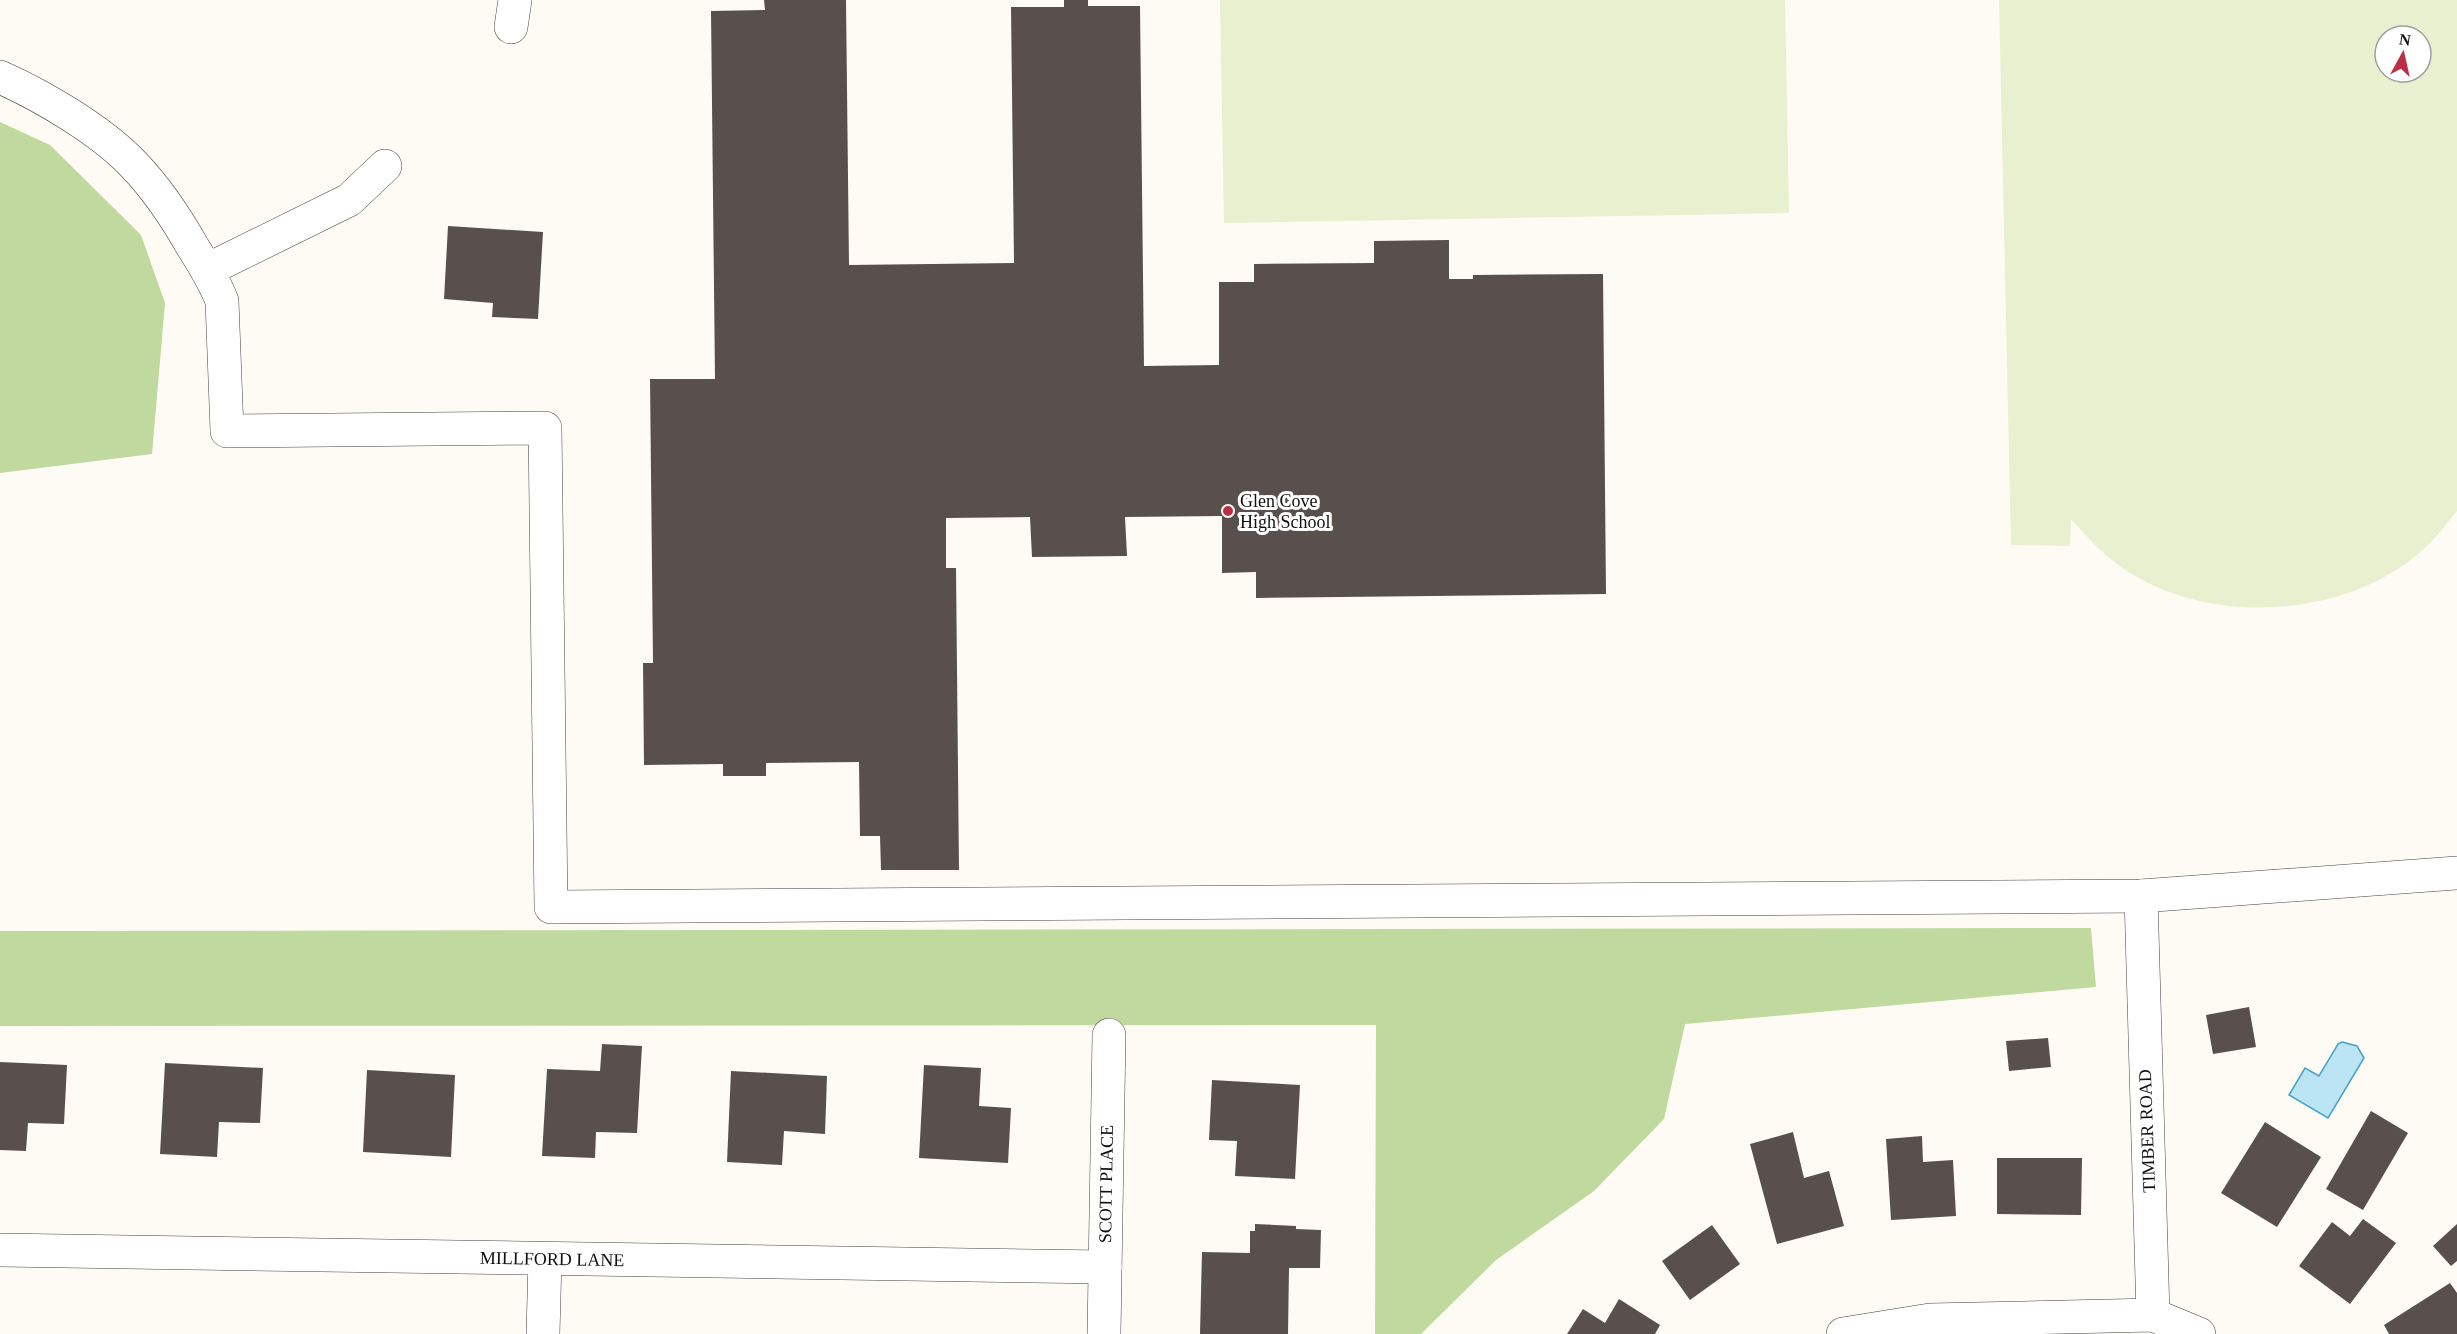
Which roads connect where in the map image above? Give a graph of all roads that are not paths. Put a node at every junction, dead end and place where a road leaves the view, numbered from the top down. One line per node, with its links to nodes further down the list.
1 (0, 77): 3 (street)
2 (385, 166): 3 (street)
3 (207, 270): 5 (street)
4 (2457, 873): 5 (street)
5 (2141, 896): 10 (street, TIMBER ROAD)
6 (1109, 1035): 9 (street, SCOTT PLACE)
7 (0, 1250): 8 (street, MILLFORD LANE)
8 (545, 1259): 9 (street, MILLFORD LANE); 11 (street)
9 (1105, 1267): 12 (street, SCOTT PLACE)
10 (2153, 1315): 13 (street); 14 (street)
11 (543, 1334)
12 (1104, 1334)
13 (1843, 1334)
14 (2199, 1334)

